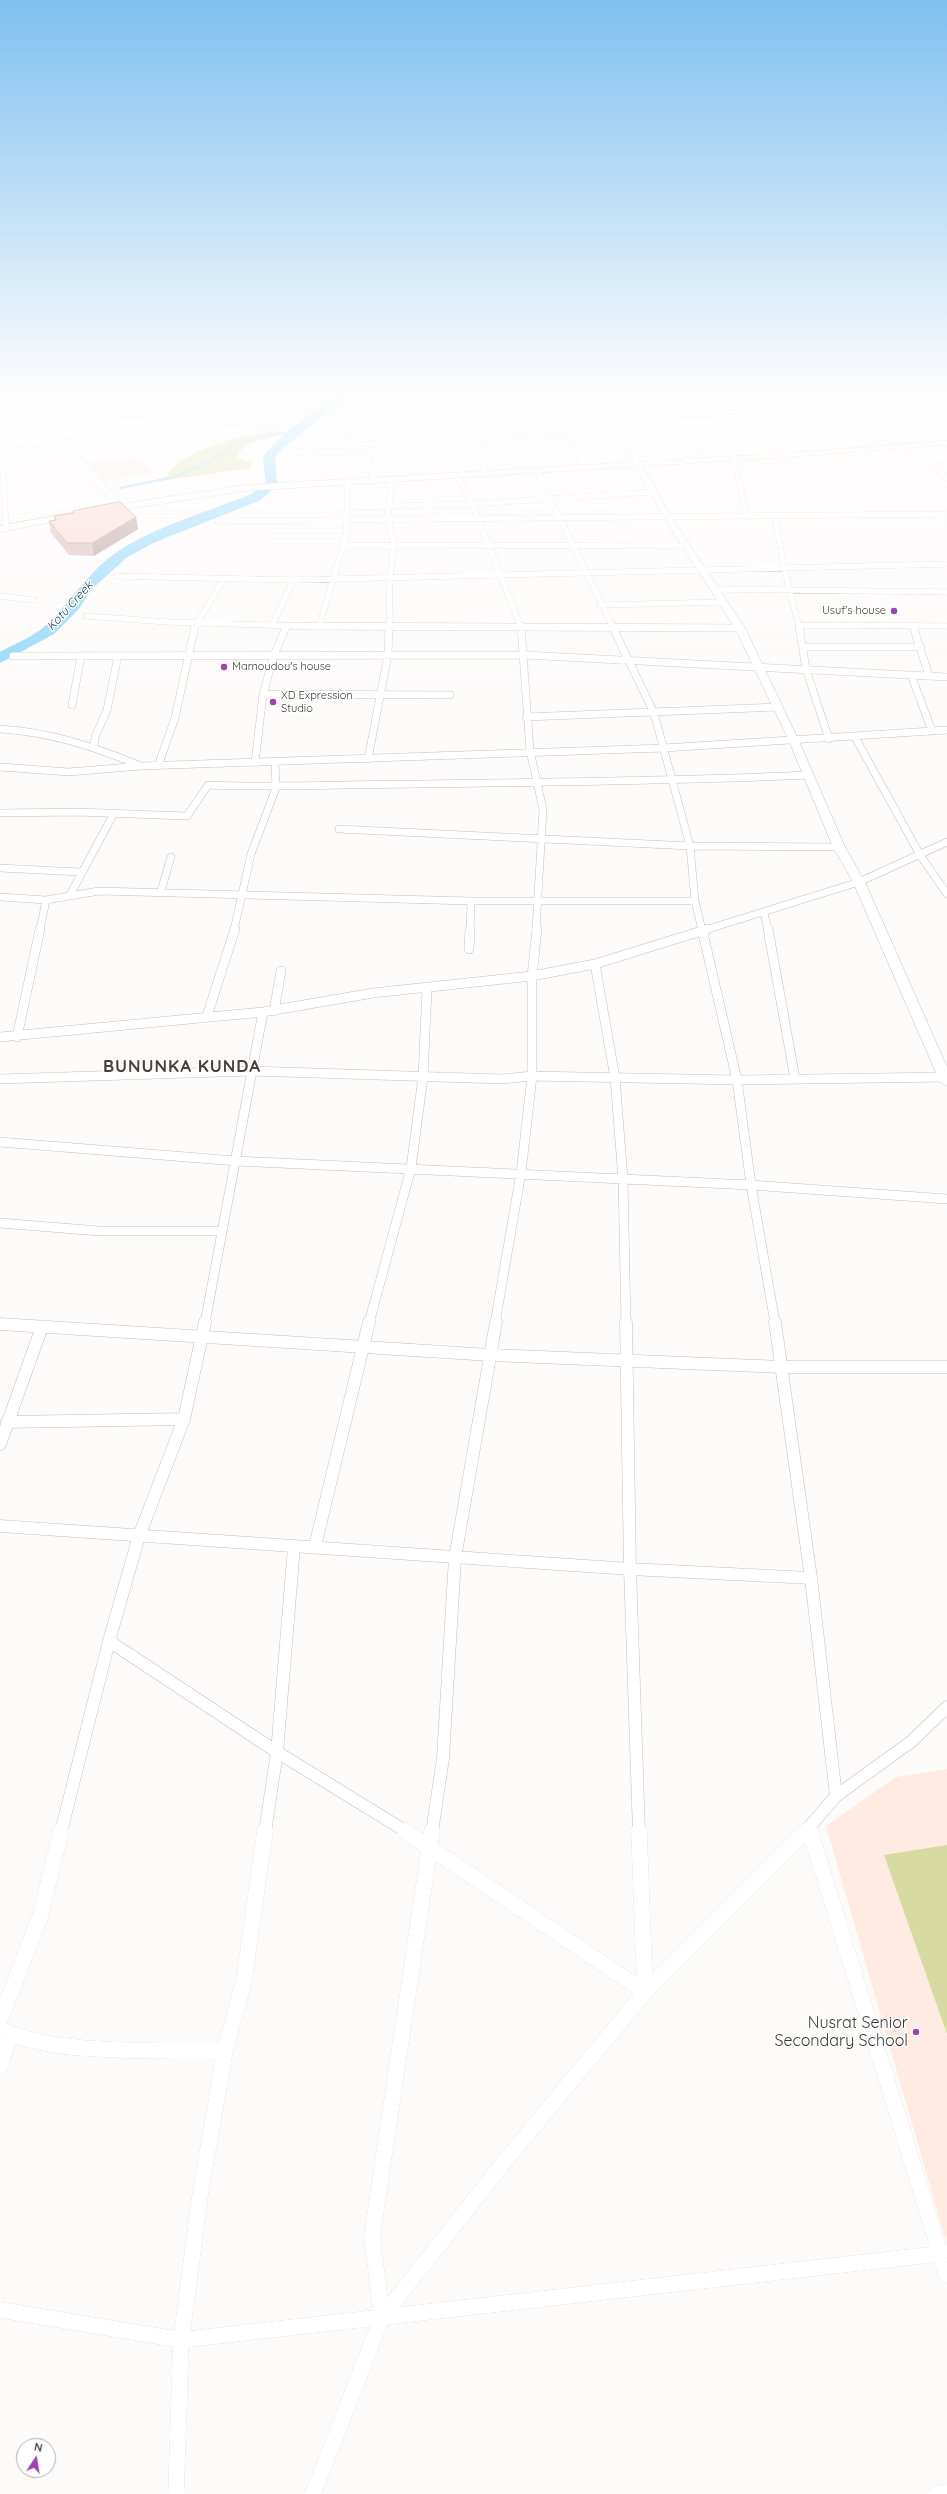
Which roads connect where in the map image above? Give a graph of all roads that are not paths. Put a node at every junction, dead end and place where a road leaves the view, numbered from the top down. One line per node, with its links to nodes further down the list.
1 (3, 510): 20 (street)
2 (95, 510): 10 (main road)
3 (103, 510): 10 (main road)
4 (348, 510): 17 (street)
5 (387, 510): 18 (street)
6 (474, 510): 15 (street)
7 (555, 510): 16 (street)
8 (663, 510): 13 (street)
9 (746, 510): 12 (street)
10 (89, 513): 20 (main road)
11 (947, 514): 14 (street)
12 (747, 517): 13 (street); 14 (street)
13 (668, 518): 16 (street); 27 (street)
14 (774, 518): 29 (street)
15 (477, 519): 16 (street); 18 (street); 25 (street)
16 (560, 519): 26 (street)
17 (347, 520): 18 (street); 19 (street); 22 (street)
18 (388, 520): 24 (street)
19 (217, 521)
20 (3, 529)
21 (274, 536): 22 (street)
22 (346, 536): 23 (street)
23 (344, 545): 24 (street); 35 (street)
24 (394, 545): 25 (street); 34 (street)
25 (488, 545): 26 (street); 32 (street)
26 (573, 545): 27 (street); 31 (street)
27 (686, 546): 30 (street)
28 (947, 564): 29 (street)
29 (784, 566): 30 (street); 39 (street)
30 (701, 569): 31 (street); 38 (street)
31 (584, 573): 32 (street); 44 (street)
32 (500, 574): 34 (street); 55 (street)
33 (116, 576): 36 (street)
34 (390, 576): 35 (street); 56 (street)
35 (334, 578): 37 (street); 52 (street)
36 (224, 579): 37 (street); 46 (street)
37 (294, 580): 48 (street)
38 (715, 589): 39 (street); 43 (street)
39 (790, 591): 40 (street); 47 (street)
40 (947, 592)
41 (0, 596): 42 (street)
42 (34, 600)
43 (723, 602): 44 (street); 54 (street)
44 (600, 605): 53 (street)
45 (86, 616): 46 (street)
46 (196, 624): 48 (street); 65 (street)
47 (799, 625): 49 (street); 57 (street)
48 (272, 626): 51 (street)
49 (913, 626): 50 (street); 58 (street)
50 (947, 626)
51 (286, 627): 52 (street); 59 (street)
52 (319, 627): 56 (street)
53 (611, 627): 54 (street); 55 (street); 66 (street)
54 (740, 628): 67 (street)
55 (522, 629): 56 (street); 61 (street)
56 (387, 630): 60 (street)
57 (803, 647): 58 (street); 68 (street)
58 (921, 647): 70 (street)
59 (274, 655): 60 (street); 65 (street); 73 (street)
60 (388, 655): 61 (street); 72 (street)
61 (524, 655): 66 (street); 78 (street)
62 (13, 656): 63 (street)
63 (81, 656): 64 (street); 75 (street)
64 (118, 656): 65 (street); 85 (street)
65 (187, 656): 92 (street)
66 (628, 662): 67 (street); 77 (street)
67 (758, 667): 68 (street); 76 (street)
68 (806, 669): 69 (street); 83 (street)
69 (911, 675): 70 (street); 81 (street)
70 (929, 676): 71 (street)
71 (947, 677)
72 (380, 693): 73 (street); 74 (street); 88 (street)
73 (263, 694): 89 (street)
74 (450, 695)
75 (72, 705)
76 (778, 707): 77 (street); 84 (street)
77 (654, 713): 78 (street); 86 (street)
78 (526, 717): 87 (street)
79 (0, 729): 85 (street)
80 (947, 730): 81 (street)
81 (932, 731): 82 (street)
82 (855, 737): 83 (street); 105 (street)
83 (829, 739): 84 (street)
84 (794, 741): 86 (street); 94 (street)
85 (94, 746): 91 (street)
86 (664, 748): 87 (street); 96 (street)
87 (530, 751): 88 (street); 95 (street)
88 (368, 758): 90 (street)
89 (255, 763): 90 (street); 92 (street)
90 (275, 763): 97 (street)
91 (141, 766): 92 (street); 93 (street)
92 (158, 766)
93 (0, 767)
94 (810, 775): 96 (street); 104 (street)
95 (538, 781): 96 (street); 97 (street); 101 (street)
96 (671, 781): 103 (street)
97 (276, 788): 99 (street); 111 (street)
98 (0, 813): 99 (street)
99 (114, 813): 108 (street)
100 (339, 829): 101 (street)
101 (542, 838): 103 (street); 118 (street)
102 (947, 842): 105 (street)
103 (690, 846): 104 (street); 117 (street)
104 (839, 847): 109 (street)
105 (920, 855): 109 (street); 112 (street)
106 (171, 857): 110 (street)
107 (0, 868): 108 (street)
108 (80, 872): 113 (street)
109 (859, 882): 119 (street); 134 (street)
110 (161, 891): 111 (street); 113 (street)
111 (241, 894): 116 (street); 127 (street)
112 (947, 894)
113 (70, 895): 115 (street)
114 (0, 896): 115 (street)
115 (46, 900): 128 (street)
116 (471, 901): 118 (street); 121 (street)
117 (696, 901): 118 (street); 120 (street)
118 (539, 903): 124 (street)
119 (764, 913): 120 (street); 136 (street)
120 (702, 931): 122 (street); 137 (street)
121 (469, 949)
122 (595, 964): 124 (street); 133 (street)
123 (281, 971): 126 (street)
124 (532, 976): 125 (street); 131 (street)
125 (427, 989): 126 (street); 132 (street)
126 (269, 1012): 127 (street); 130 (street)
127 (207, 1016): 128 (street)
128 (17, 1036): 129 (street)
129 (0, 1037)
130 (251, 1071): 132 (street); 135 (street); 139 (street)
131 (532, 1076): 132 (street); 133 (street); 141 (street)
132 (423, 1077): 140 (street)
133 (615, 1078): 137 (street); 142 (street)
134 (946, 1078): 136 (street)
135 (0, 1079)
136 (795, 1079): 137 (street)
137 (737, 1080): 143 (street)
138 (0, 1142): 139 (street)
139 (236, 1161): 140 (street); 146 (street)
140 (411, 1168): 141 (street); 150 (street)
141 (521, 1173): 142 (street); 151 (street)
142 (622, 1179): 143 (street); 152 (street)
143 (751, 1185): 144 (street); 153 (street)
144 (947, 1199)
145 (0, 1223): 146 (street)
146 (221, 1231): 149 (street)
147 (0, 1324): 148 (street)
148 (42, 1327): 149 (street); 156 (street)
149 (202, 1335): 150 (street); 155 (street)
150 (363, 1345): 151 (street); 160 (street)
151 (491, 1355): 152 (street); 162 (street)
152 (628, 1359): 153 (street); 163 (street)
153 (783, 1367): 154 (street); 164 (street)
154 (947, 1367)
155 (184, 1419): 156 (street); 159 (street)
156 (7, 1422): 157 (street)
157 (0, 1444)
158 (0, 1526): 159 (street)
159 (139, 1536): 161 (street); 165 (street)
160 (315, 1546): 161 (street); 162 (street)
161 (294, 1547): 167 (street)
162 (455, 1558): 163 (street); 170 (street)
163 (630, 1569): 164 (street); 171 (street)
164 (812, 1578): 168 (street)
165 (109, 1641): 167 (street); 172 (street)
166 (947, 1706): 168 (street)
167 (277, 1752): 170 (street); 174 (street)
168 (836, 1796): 169 (street)
169 (809, 1828): 171 (street); 176 (street)
170 (430, 1847): 171 (street); 179 (street)
171 (645, 1992): 179 (street)
172 (0, 2020)
173 (5, 2032): 174 (street); 175 (street)
174 (225, 2051): 180 (street)
175 (0, 2066)
176 (944, 2253): 177 (street); 179 (street)
177 (947, 2275)
178 (0, 2310): 180 (street)
179 (382, 2317): 180 (street); 183 (street)
180 (180, 2340): 182 (street)
181 (947, 2492): 184 (street)
182 (176, 2494)
183 (313, 2494)
184 (936, 2494)

